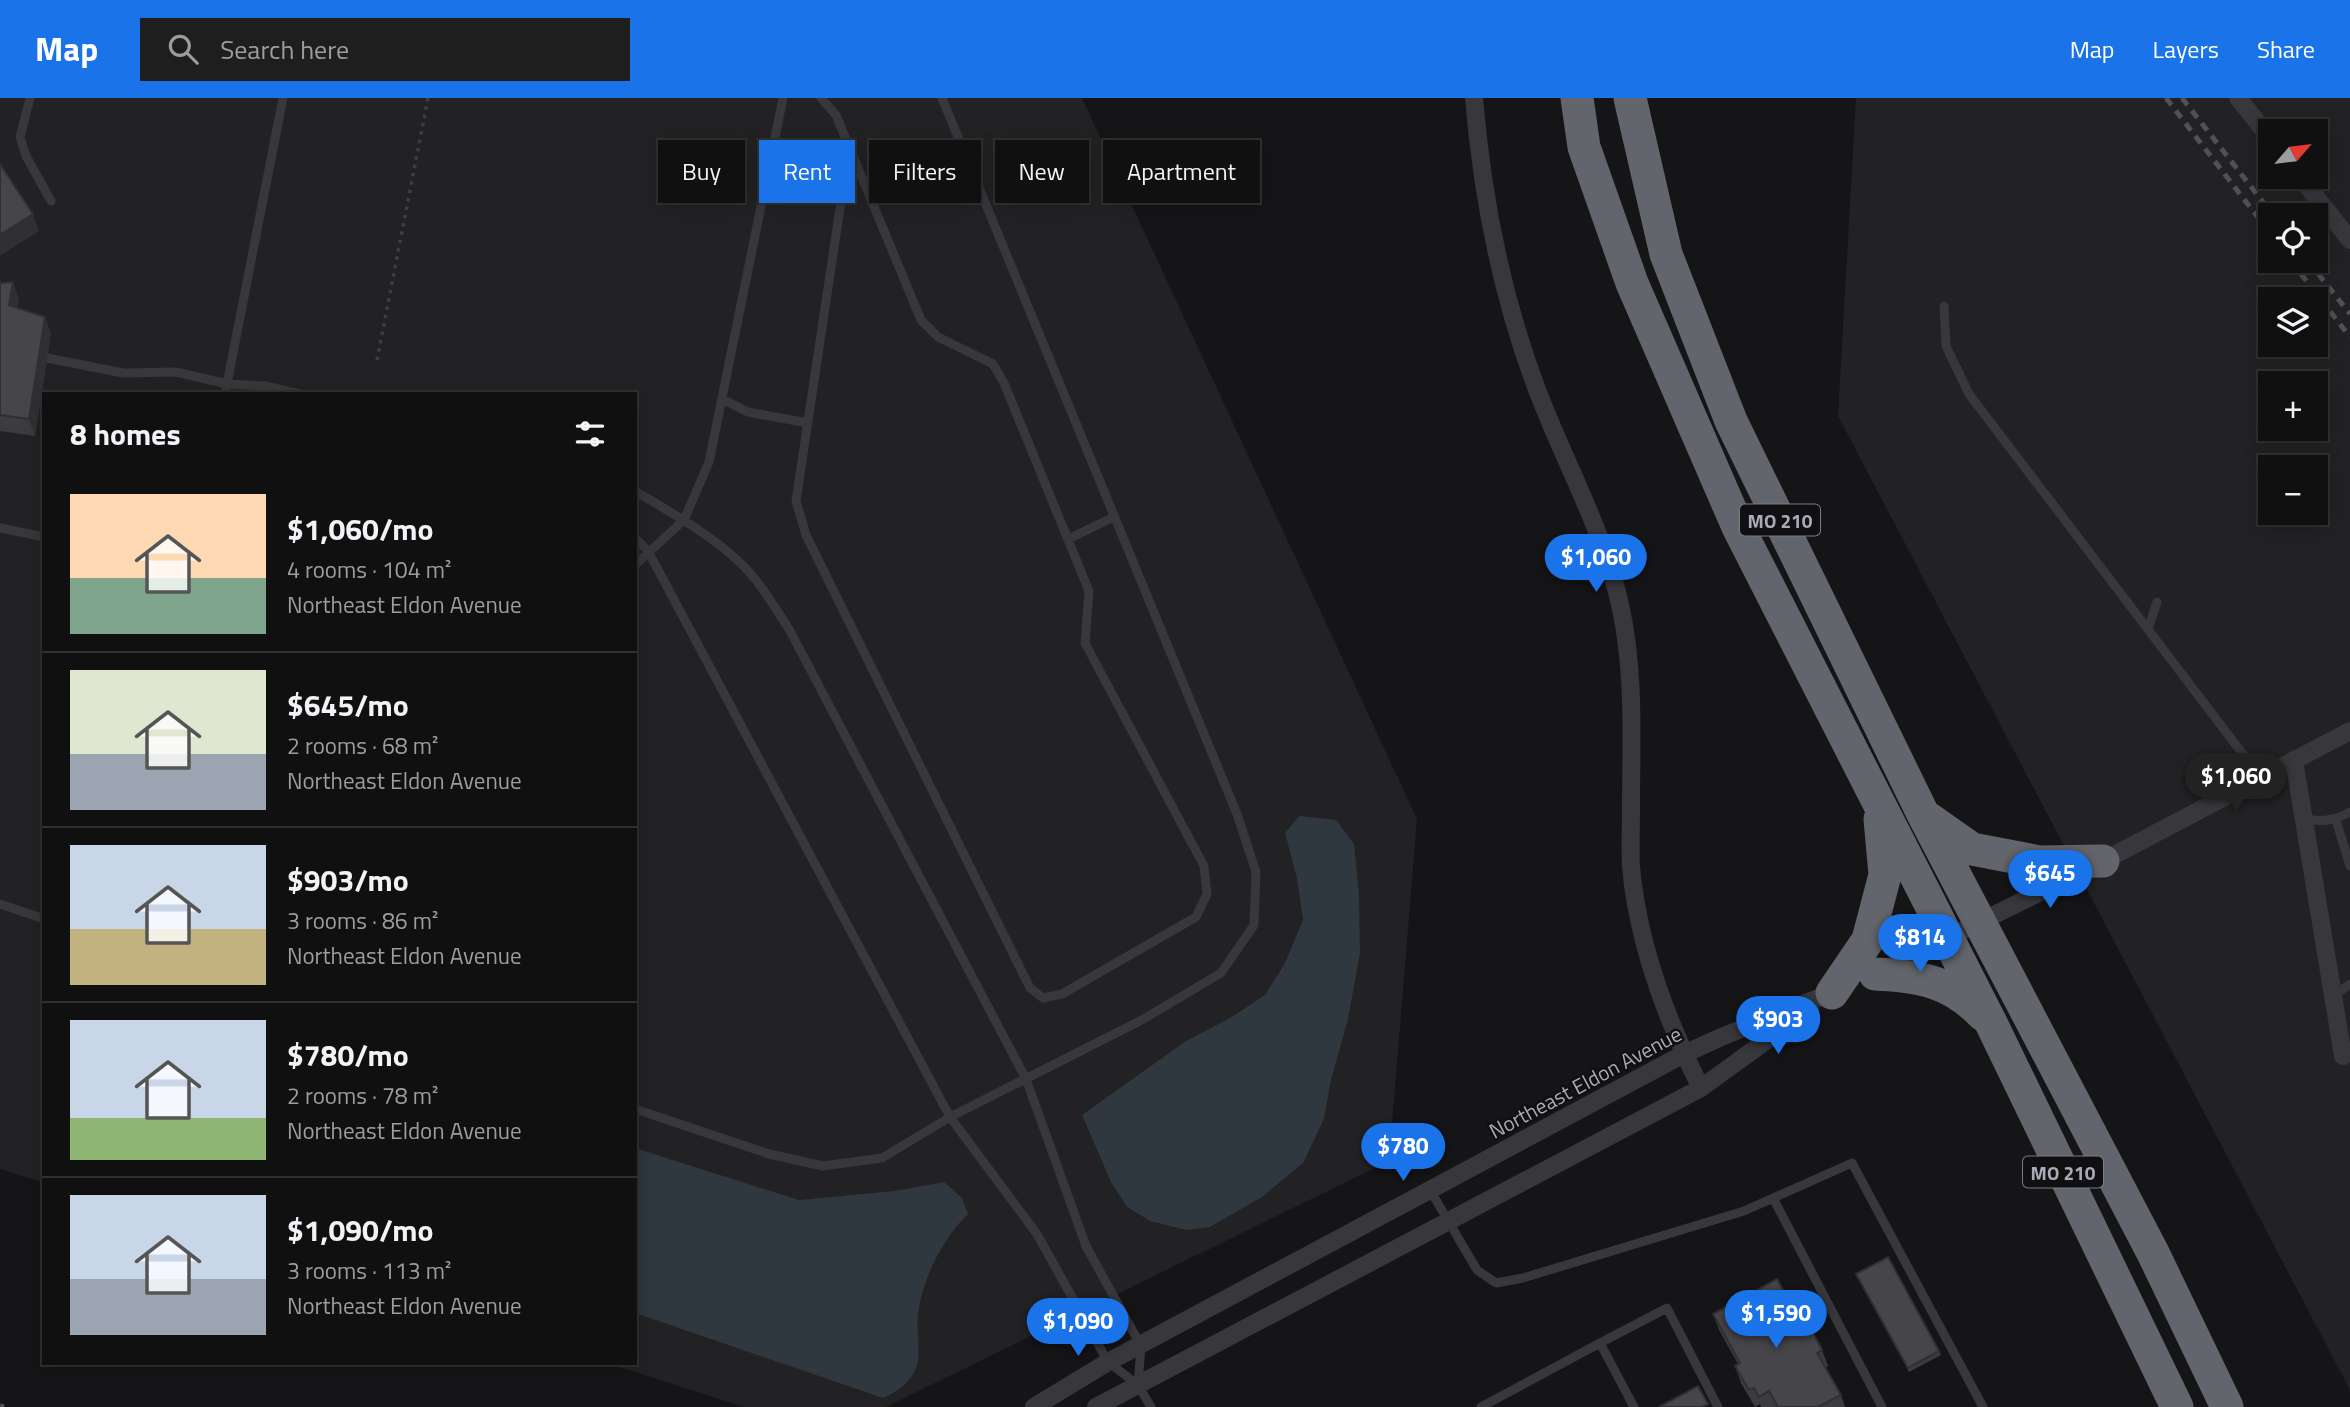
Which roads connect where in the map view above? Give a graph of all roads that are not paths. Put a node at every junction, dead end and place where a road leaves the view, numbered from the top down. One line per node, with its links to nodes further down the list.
1 (30, 98): 14 (lane)
2 (283, 98): 19 (lane)
3 (783, 98): 21 (lane)
4 (821, 98): 11 (lane)
5 (942, 98): 24 (lane)
6 (1474, 98): 53 (street)
7 (1577, 98): 37 (highway, MO 210)
8 (1630, 98): 39 (highway, MO 210)
9 (2238, 98): 10 (street)
10 (2258, 123)
11 (846, 140)
12 (855, 162): 28 (lane)
13 (2310, 189): 16 (street)
14 (51, 201)
15 (841, 203): 22 (lane)
16 (2350, 240)
17 (1944, 306): 33 (lane)
18 (47, 358): 19 (lane)
19 (226, 389): 20 (lane)
20 (290, 392)
21 (722, 399): 22 (lane); 25 (lane)
22 (808, 423): 28 (lane)
23 (637, 492): 25 (lane)
24 (1114, 517): 28 (lane); 55 (lane)
25 (684, 520): 30 (lane); 55 (lane)
26 (1, 527): 27 (lane)
27 (42, 537)
28 (1068, 539)
29 (637, 540): 30 (lane)
30 (648, 551): 31 (lane); 58 (lane)
31 (637, 563)
32 (2157, 602): 33 (lane)
33 (2148, 629): 36 (lane)
34 (2350, 731): 35 (street, Northeast Eldon Avenue)
35 (2294, 760): 36 (street, Northeast Eldon Avenue); 40 (street)
36 (2261, 778): 42 (street, Northeast Eldon Avenue)
37 (1879, 802): 47 (highway, MO 210); 50 (highway)
38 (2350, 812): 41 (lane)
39 (1923, 814): 42 (highway); 46 (highway, MO 210)
40 (2304, 820): 41 (lane); 51 (street)
41 (2336, 820): 43 (lane)
42 (2103, 861): 46 (street, Northeast Eldon Avenue)
43 (2350, 866)
44 (0, 904): 45 (lane)
45 (42, 918)
46 (1979, 924): 47 (street, Northeast Eldon Avenue); 75 (highway, MO 210)
47 (1948, 939): 48 (street, Northeast Eldon Avenue); 52 (highway, MO 210)
48 (1875, 974): 50 (street, Northeast Eldon Avenue); 52 (highway)
49 (2350, 984): 51 (lane)
50 (1832, 993): 53 (street, Northeast Eldon Avenue); 56 (street, Northeast Eldon Avenue)
51 (2333, 996): 54 (street)
52 (1992, 1025): 74 (highway, MO 210)
53 (1684, 1054): 56 (street); 59 (street, Northeast Eldon Avenue)
54 (2343, 1056)
55 (1026, 1079): 58 (lane); 63 (lane)
56 (1701, 1088): 61 (street, Northeast Eldon Avenue)
57 (637, 1110): 58 (lane)
58 (950, 1117): 64 (lane)
59 (1430, 1190): 61 (lane); 63 (street, Northeast Eldon Avenue)
60 (1773, 1198): 61 (lane); 72 (lane); 73 (lane)
61 (1447, 1222): 65 (street, Northeast Eldon Avenue)
62 (1600, 1343): 69 (lane); 70 (lane); 71 (lane)
63 (1142, 1346): 64 (street, Northeast Eldon Avenue); 65 (lane)
64 (1108, 1362): 65 (lane); 66 (street, Northeast Eldon Avenue)
65 (1138, 1385): 67 (street, Northeast Eldon Avenue); 68 (lane)
66 (1034, 1407)
67 (1096, 1407)
68 (1151, 1407)
69 (1481, 1407)
70 (1634, 1407)
71 (1718, 1407)
72 (1882, 1407)
73 (1983, 1407)
74 (2177, 1407)
75 (2227, 1407)

